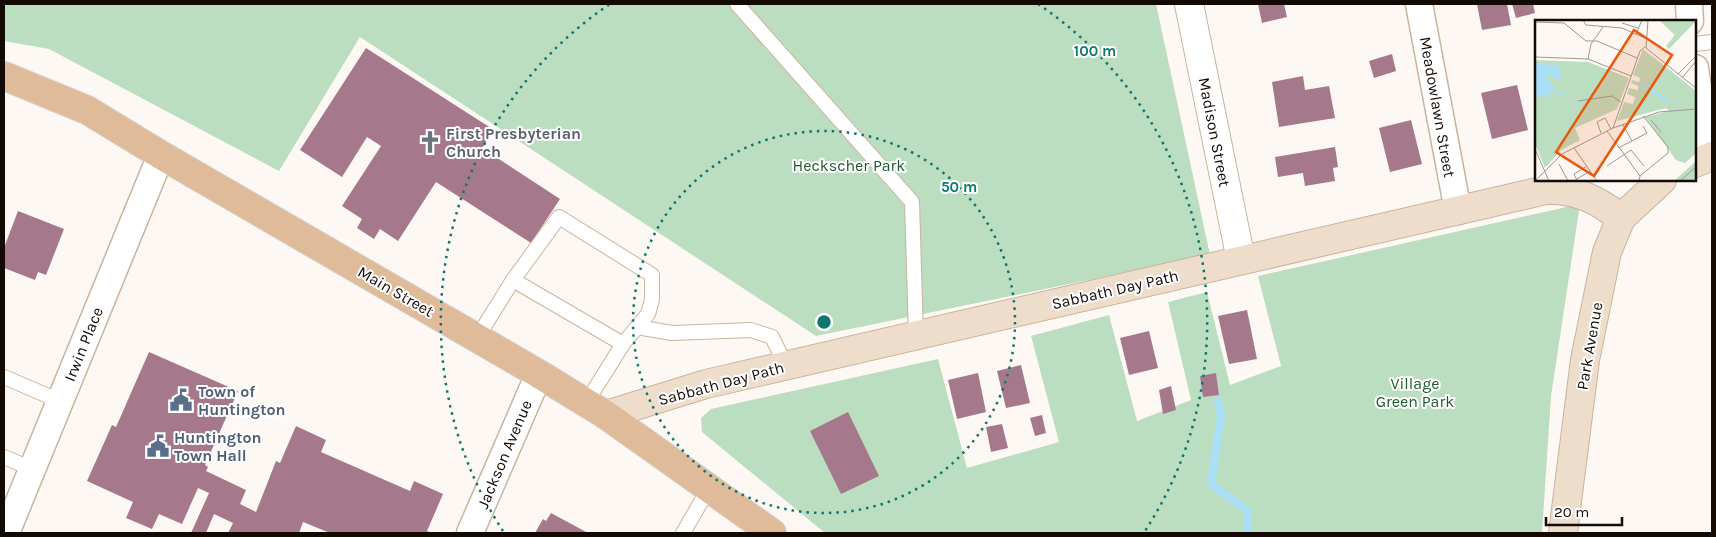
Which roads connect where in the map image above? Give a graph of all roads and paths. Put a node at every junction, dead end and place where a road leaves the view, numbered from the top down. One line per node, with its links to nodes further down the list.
1 (737, 4): 20 (lane)
2 (1188, 4): 17 (street, Madison Street)
3 (1419, 4): 15 (street, Meadowlawn Street)
4 (1689, 4): 5 (street)
5 (1690, 20)
6 (1712, 42): 7 (lane)
7 (1696, 44)
8 (4, 76): 10 (main road, Main Street)
9 (1696, 79): 11 (street)
10 (161, 155): 21 (main road, Main Street); 26 (street, Irwin Place)
11 (1703, 159)
12 (1592, 181): 14 (main road)
13 (1661, 181): 16 (main road, Park Avenue)
14 (1546, 190): 15 (main road, Sabbath Day Path); 16 (main road, Sabbath Day Path)
15 (1458, 211): 17 (main road, Sabbath Day Path)
16 (1621, 218): 35 (main road, Park Avenue)
17 (1241, 260): 20 (main road, Sabbath Day Path)
18 (513, 280): 19 (lane); 21 (lane); 22 (lane)
19 (637, 327): 22 (lane); 23 (lane)
20 (916, 336): 23 (main road, Sabbath Day Path)
21 (477, 338): 24 (main road, Main Street)
22 (623, 344): 27 (lane)
23 (786, 366): 27 (main road, Sabbath Day Path)
24 (539, 374): 27 (main road, Main Street); 32 (street, Jackson Avenue)
25 (4, 378): 26 (lane)
26 (60, 401): 29 (street, Irwin Place)
27 (596, 409): 30 (main road, Main Street)
28 (4, 457): 29 (lane)
29 (32, 469): 31 (street, Irwin Place)
30 (709, 488): 33 (lane); 34 (main road, Main Street)
31 (6, 533)
32 (470, 533)
33 (683, 533)
34 (772, 533)
35 (1563, 533)

